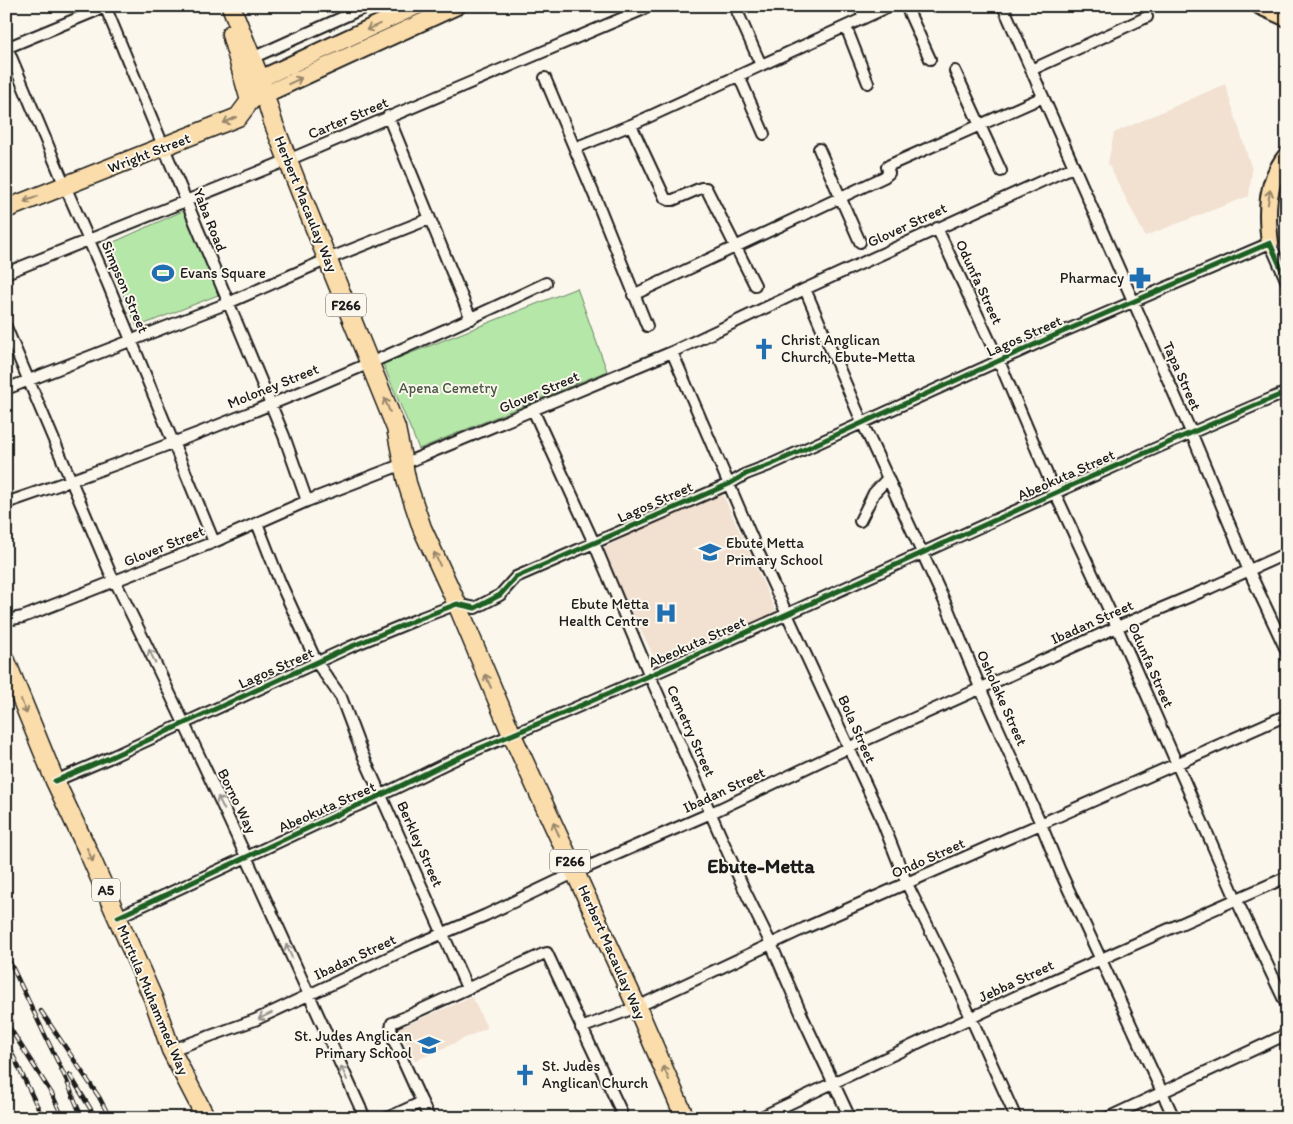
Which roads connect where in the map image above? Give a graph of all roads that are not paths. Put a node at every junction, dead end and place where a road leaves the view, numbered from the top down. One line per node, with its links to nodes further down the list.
1 (221, 6): 20 (highway)
2 (231, 6): 20 (highway)
3 (368, 6): 20 (street)
4 (417, 6): 27 (main road, one-way to 27)
5 (457, 6): 27 (main road, one-way to 5)
6 (859, 6): 15 (street)
7 (890, 6): 15 (street)
8 (906, 6): 19 (street)
9 (1003, 6): 22 (street, Tapa Street)
10 (1260, 6): 16 (main road)
11 (105, 7): 18 (street); 33 (street, Yaba Road)
12 (644, 9): 29 (street, Carter Street)
13 (737, 11): 21 (street)
14 (1147, 17): 22 (street)
15 (864, 18): 17 (street)
16 (1287, 18)
17 (846, 27): 21 (street); 26 (street)
18 (6, 47): 40 (street, Simpson Street)
19 (930, 59)
20 (246, 61): 27 (highway)
21 (761, 66): 24 (street)
22 (1031, 70): 28 (street, Tapa Street)
23 (955, 71): 30 (street)
24 (739, 76): 31 (street); 32 (street)
25 (545, 78): 34 (street)
26 (868, 83)
27 (256, 90): 33 (highway, Wright Street, one-way to 33); 37 (highway, Herbert Macaulay Way / F266)
28 (1042, 97): 30 (street); 38 (street, Tapa Street)
29 (388, 116): 37 (street, Carter Street); 44 (street)
30 (980, 124): 39 (street); 41 (street)
31 (631, 126): 34 (street); 49 (street)
32 (764, 134)
33 (164, 147): 40 (highway, Wright Street); 42 (street, Yaba Road)
34 (575, 148): 56 (street)
35 (819, 149): 41 (street)
36 (1287, 154): 48 (main road, one-way to 36)
37 (288, 160): 42 (street, Carter Street); 50 (highway, Herbert Macaulay Way / F266)
38 (1073, 167): 45 (street, Glover Street); 58 (street, Tapa Street)
39 (1001, 171)
40 (65, 186): 43 (highway, Wright Street, one-way to 43); 46 (street, Simpson Street)
41 (840, 196): 47 (street); 49 (street)
42 (187, 200): 46 (street, Carter Street); 57 (street, Yaba Road)
43 (6, 209)
44 (429, 219): 50 (street); 59 (street)
45 (937, 228): 55 (street, Glover Street); 64 (street, Odunfa Street)
46 (90, 241): 51 (street, Carter Street); 62 (street, Simpson Street)
47 (860, 242)
48 (1270, 243): 52 (street); 58 (street, Lagos Street)
49 (736, 248): 54 (street); 56 (street)
50 (328, 259): 57 (street); 65 (highway, Herbert Macaulay Way / F266)
51 (6, 273)
52 (1287, 282)
53 (546, 283): 59 (street, Moloney Street)
54 (755, 285)
55 (805, 289): 63 (street, Glover Street); 71 (street, Osholake Street)
56 (634, 295): 60 (street)
57 (228, 303): 62 (street); 69 (street, Yaba Road)
58 (1133, 303): 64 (street, Lagos Street); 72 (street, Tapa Street)
59 (471, 319): 65 (street, Moloney Street)
60 (647, 326)
61 (6, 327): 66 (street, Borno Way)
62 (131, 341): 66 (street); 73 (street, Simpson Street)
63 (672, 352): 70 (street, Glover Street); 77 (street, Bola Street)
64 (999, 361): 71 (street, Lagos Street); 78 (street, Odunfa Street)
65 (369, 362): 69 (street, Moloney Street); 74 (highway, Herbert Macaulay Way / F266, one-way to 65)
66 (30, 380): 67 (street); 76 (street, Borno Way)
67 (6, 389)
68 (1287, 392): 72 (street, Abeokuta Street)
69 (270, 404): 73 (street, Moloney Street); 79 (street, Yaba Road)
70 (533, 410): 74 (street, Glover Street); 84 (street, Cemetry Street)
71 (862, 422): 75 (street, Osholake Street); 77 (street, Lagos Street)
72 (1191, 432): 78 (street, Abeokuta Street); 87 (street, Tapa Street)
73 (174, 442): 76 (street, Moloney Street); 83 (street, Simpson Street)
74 (403, 464): 79 (street, Glover Street); 89 (highway, Herbert Macaulay Way / F266, one-way to 74)
75 (888, 478): 81 (street); 85 (street, Osholake Street)
76 (71, 481): 80 (street, Moloney Street); 88 (street, Borno Way)
77 (728, 484): 84 (street, Lagos Street); 90 (street, Bola Street)
78 (1055, 493): 85 (street, Abeokuta Street); 92 (street, Odunfa Street)
79 (307, 501): 82 (street, Glover Street)
80 (6, 503)
81 (860, 521)
82 (257, 523): 83 (street, Glover Street); 95 (street, Berkley Street)
83 (214, 542): 88 (street, Glover Street)
84 (594, 542): 89 (street, Lagos Street); 96 (street, Cemetry Street)
85 (923, 553): 90 (street, Abeokuta Street); 97 (street, Osholake Street)
86 (1287, 553): 87 (street, Ibadan Street)
87 (1249, 571): 92 (street, Ibadan Street); 93 (street, Tapa Street)
88 (114, 582): 91 (street, Glover Street); 99 (street, Borno Way, one-way to 88)
89 (457, 604): 95 (street, Lagos Street); 100 (highway, Herbert Macaulay Way / F266, one-way to 89)
90 (788, 614): 96 (street, Abeokuta Street); 101 (street, Bola Street)
91 (6, 620)
92 (1117, 627): 97 (street, Ibadan Street); 102 (street, Odunfa Street)
93 (1287, 652)
94 (6, 661): 103 (highway, Murtula Muhammed Way / A5, one-way to 103)
95 (317, 663): 99 (street, Lagos Street); 104 (street, Berkley Street)
96 (650, 676): 100 (street, Abeokuta Street); 105 (street, Cemetry Street)
97 (980, 690): 101 (street, Ibadan Street); 106 (street, Osholake Street)
98 (1287, 714): 102 (street, Ondo Street)
99 (183, 724): 103 (street, Lagos Street); 107 (street, Borno Way, one-way to 99)
100 (512, 735): 104 (street, Abeokuta Street); 108 (highway, Herbert Macaulay Way / F266, one-way to 100)
101 (848, 748): 105 (street, Ibadan Street); 110 (street, Bola Street)
102 (1178, 763): 106 (street, Ondo Street); 111 (street, Odunfa Street)
103 (55, 780): 112 (highway, Murtula Muhammed Way / A5, one-way to 112)
104 (382, 796): 107 (street, Abeokuta Street); 113 (street, Berkley Street)
105 (711, 813): 108 (street, Ibadan Street); 114 (street, Cemetry Street)
106 (1041, 824): 110 (street, Ondo Street); 115 (street, Osholake Street)
107 (247, 857): 112 (street, Abeokuta Street); 117 (street, Borno Way, one-way to 107)
108 (576, 872): 113 (street, Ibadan Street); 119 (highway, Herbert Macaulay Way / F266)
109 (1287, 877): 111 (street, Jebba Street)
110 (907, 884): 114 (street, Ondo Street); 120 (street, Bola Street)
111 (1236, 899): 115 (street, Jebba Street); 118 (street, Odunfa Street)
112 (118, 917): 123 (highway, Murtula Muhammed Way / A5)
113 (444, 933): 116 (street, Berkley Street); 117 (street, Ibadan Street)
114 (771, 944): 119 (street, Ondo Street); 124 (street, Cemetry Street)
115 (1101, 959): 120 (street, Jebba Street); 125 (street, Osholake Street)
116 (467, 988): 121 (street); 126 (street)
117 (309, 995): 123 (street, Ibadan Street, one-way to 123); 128 (street, Borno Way, one-way to 117)
118 (1287, 1006)
119 (637, 1007): 121 (street, Ondo Street); 132 (highway, Herbert Macaulay Way / F266, one-way to 119)
120 (971, 1019): 124 (street, Jebba Street); 135 (street, Bola Street)
121 (581, 1028): 131 (street)
122 (1287, 1034): 125 (street)
123 (171, 1050): 127 (highway, Murtula Muhammed Way / A5)
124 (833, 1084): 133 (street, Jebba Street); 134 (street, Cemetry Street)
125 (1161, 1093): 136 (street); 137 (street, Osholake Street)
126 (422, 1102): 129 (street); 130 (street)
127 (206, 1118)
128 (364, 1118)
129 (387, 1118)
130 (429, 1118)
131 (617, 1118)
132 (685, 1118)
133 (759, 1118)
134 (850, 1118)
135 (1016, 1118)
136 (1107, 1118)
137 (1174, 1118)

